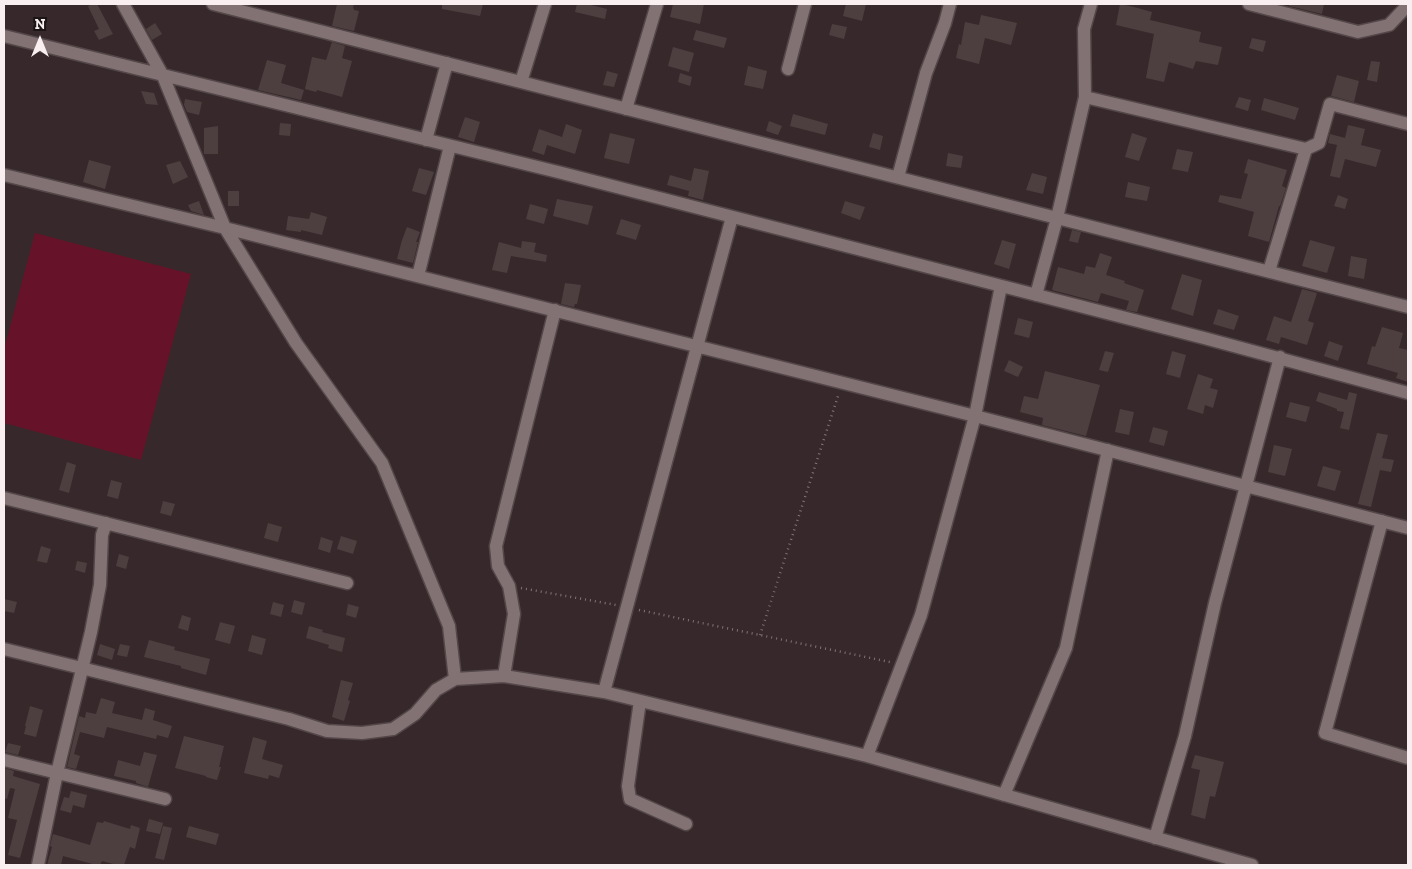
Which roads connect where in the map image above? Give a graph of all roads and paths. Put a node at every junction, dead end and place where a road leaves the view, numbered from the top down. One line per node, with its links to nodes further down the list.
1 (123, 4): 14 (street)
2 (213, 4): 10 (street)
3 (545, 4): 15 (street)
4 (657, 4): 17 (street)
5 (805, 4): 13 (street)
6 (950, 4): 23 (street)
7 (1091, 4): 16 (street)
8 (1249, 4): 9 (street)
9 (1408, 6)
10 (243, 7): 12 (street)
11 (4, 36): 14 (street)
12 (447, 63): 15 (street); 19 (street)
13 (788, 69)
14 (163, 76): 19 (street); 26 (street)
15 (521, 82): 17 (street)
16 (1085, 97): 21 (street); 25 (street)
17 (626, 108): 23 (street)
18 (1408, 124): 21 (street)
19 (426, 140): 20 (street)
20 (450, 146): 24 (street); 28 (street)
21 (1306, 149): 27 (street)
22 (4, 175): 26 (street)
23 (898, 177): 25 (street)
24 (732, 217): 29 (street); 33 (street)
25 (1057, 218): 27 (street); 30 (street)
26 (225, 228): 28 (street); 52 (street)
27 (1269, 271): 31 (street)
28 (418, 276): 32 (street)
29 (1001, 286): 30 (street); 37 (street)
30 (1036, 294): 34 (street)
31 (1408, 307)
32 (555, 310): 33 (street); 45 (street)
33 (696, 346): 35 (street); 46 (street)
34 (1280, 358): 36 (street); 39 (street)
35 (843, 382): 37 (street); 47 (path)
36 (1408, 393)
37 (975, 416): 38 (street); 49 (street)
38 (1108, 450): 39 (street); 59 (street)
39 (1246, 486): 41 (street); 62 (street)
40 (4, 498): 42 (street)
41 (1382, 521): 43 (street); 56 (street)
42 (106, 523): 44 (street); 50 (street)
43 (1408, 528)
44 (347, 583)
45 (509, 586): 46 (path); 51 (street)
46 (626, 607): 47 (path); 53 (street)
47 (760, 635): 49 (path)
48 (4, 649): 50 (street)
49 (902, 665): 55 (street)
50 (82, 668): 52 (street); 58 (street)
51 (504, 676): 52 (street); 53 (street)
52 (455, 678)
53 (604, 692): 54 (street)
54 (640, 701): 55 (street); 61 (street)
55 (867, 756): 59 (street)
56 (1408, 758)
57 (4, 760): 58 (street)
58 (57, 773): 60 (street); 63 (street)
59 (1004, 795): 62 (street)
60 (165, 799)
61 (686, 824)
62 (1155, 838): 64 (street)
63 (38, 865)
64 (1252, 865)

